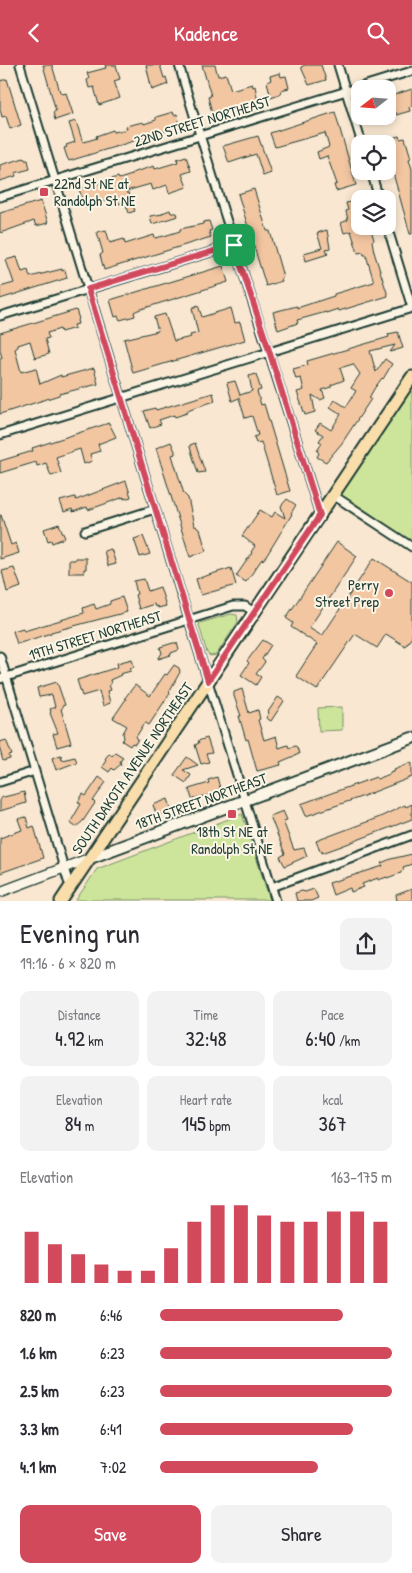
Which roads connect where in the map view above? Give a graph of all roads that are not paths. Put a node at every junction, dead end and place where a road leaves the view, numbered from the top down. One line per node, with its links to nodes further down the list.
1 (20, 65): 8 (street)
2 (179, 65): 6 (street)
3 (338, 65): 5 (street)
4 (412, 71): 5 (street, 22ND STREET NORTHEAST)
5 (346, 91): 6 (street, 22ND STREET NORTHEAST); 7 (street)
6 (201, 135): 8 (street, 22ND STREET NORTHEAST); 11 (street)
7 (359, 135)
8 (55, 180): 9 (street, 22ND STREET NORTHEAST); 12 (street)
9 (0, 197)
10 (390, 235): 13 (street)
11 (234, 245): 12 (street); 15 (street)
12 (88, 289): 14 (street); 17 (street)
13 (412, 308): 15 (street)
14 (0, 316)
15 (269, 352): 17 (street); 21 (street)
16 (412, 377): 19 (main road, SOUTH DAKOTA AVENUE NORTHEAST)
17 (121, 398): 18 (street); 20 (street)
18 (0, 435)
19 (333, 495): 21 (main road, SOUTH DAKOTA AVENUE NORTHEAST); 23 (street)
20 (155, 509): 22 (street); 25 (street)
21 (320, 515): 24 (main road, SOUTH DAKOTA AVENUE NORTHEAST)
22 (85, 531)
23 (412, 547)
24 (254, 612): 25 (street, 19TH STREET NORTHEAST); 28 (main road, SOUTH DAKOTA AVENUE NORTHEAST)
25 (188, 620): 27 (street, 19TH STREET NORTHEAST); 28 (street)
26 (0, 656): 27 (street)
27 (3, 678): 30 (street)
28 (208, 681): 32 (street); 34 (main road, SOUTH DAKOTA AVENUE NORTHEAST)
29 (412, 738): 32 (main road, 18TH STREET NORTHEAST)
30 (35, 771): 31 (street); 35 (street)
31 (0, 782)
32 (245, 800): 34 (main road, 18TH STREET NORTHEAST); 37 (street)
33 (412, 835): 37 (street)
34 (90, 858): 35 (street, 18TH STREET NORTHEAST); 36 (main road, SOUTH DAKOTA AVENUE NORTHEAST)
35 (64, 868): 36 (street); 38 (street, 18TH STREET NORTHEAST)
36 (71, 886): 39 (main road, SOUTH DAKOTA AVENUE NORTHEAST)
37 (272, 887): 40 (street)
38 (0, 891)
39 (61, 901)
40 (276, 901)

